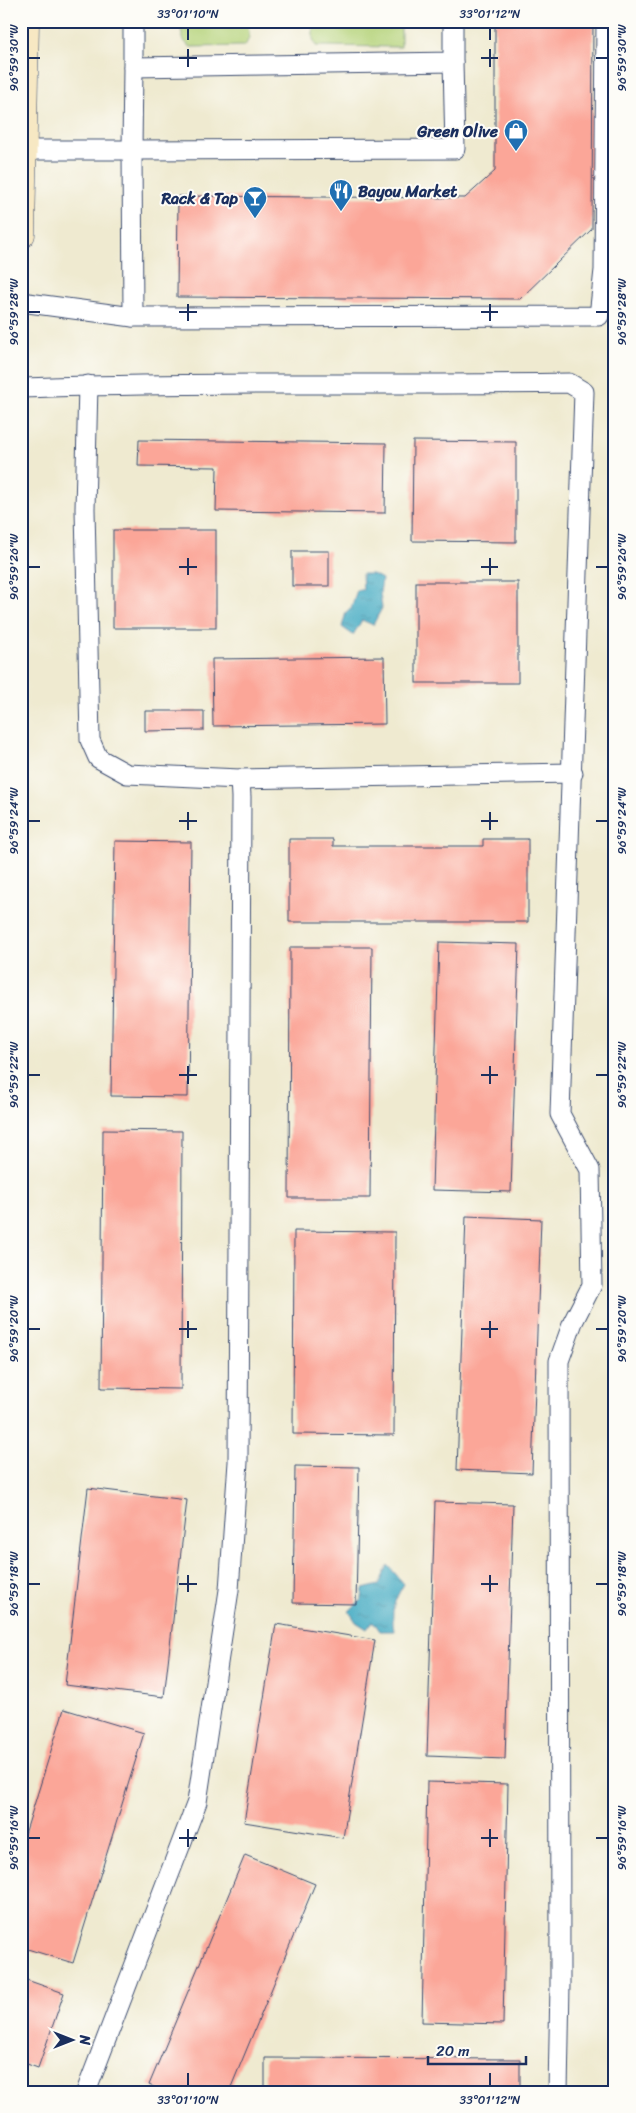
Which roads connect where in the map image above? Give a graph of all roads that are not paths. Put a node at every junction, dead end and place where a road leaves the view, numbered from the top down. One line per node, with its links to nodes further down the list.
1 (25, 21): 7 (street)
2 (133, 21): 6 (lane)
3 (454, 21): 5 (lane)
4 (606, 21): 11 (lane)
5 (453, 62): 6 (lane); 8 (lane)
6 (133, 68): 8 (lane)
7 (22, 150): 8 (lane); 9 (street)
8 (132, 150): 11 (lane)
9 (21, 234)
10 (21, 302): 11 (lane)
11 (133, 317)
12 (88, 385): 13 (lane); 14 (lane); 15 (lane)
13 (21, 388)
14 (573, 773): 15 (lane); 17 (lane)
15 (240, 779): 16 (lane)
16 (86, 2092)
17 (558, 2092)

